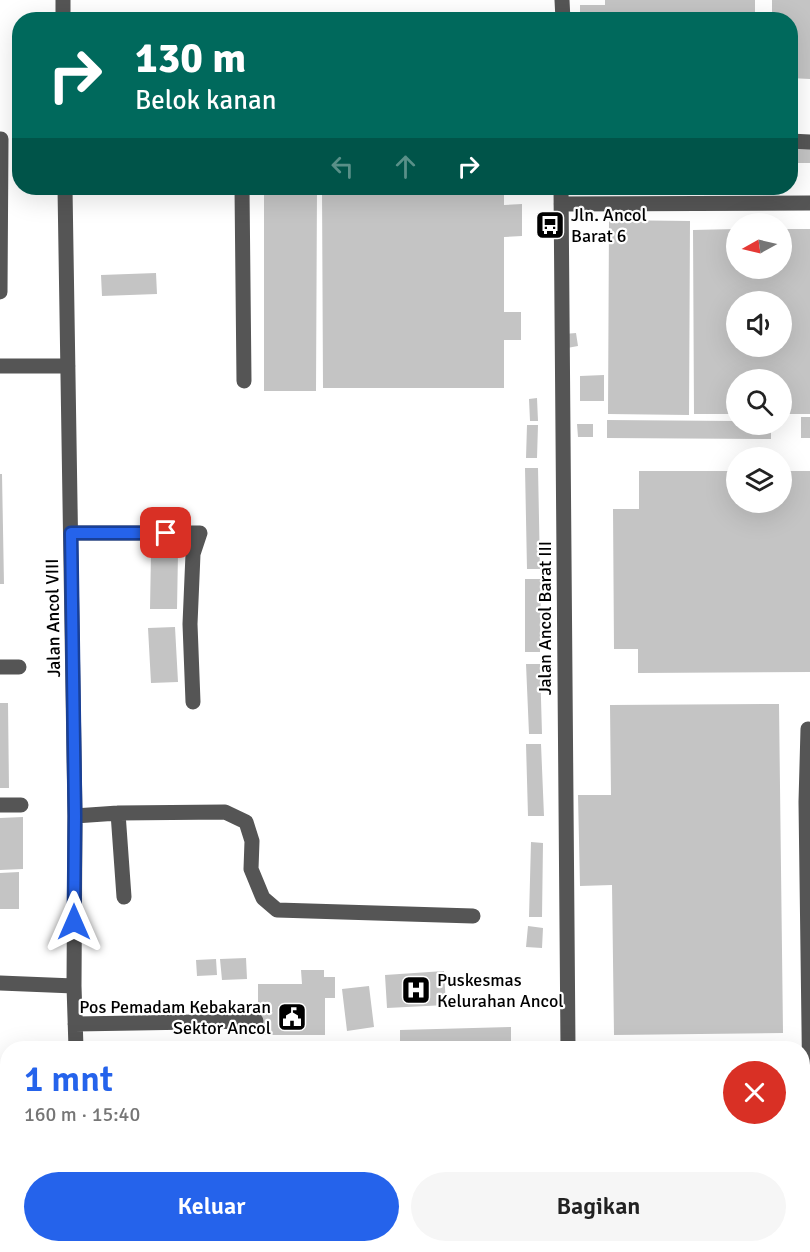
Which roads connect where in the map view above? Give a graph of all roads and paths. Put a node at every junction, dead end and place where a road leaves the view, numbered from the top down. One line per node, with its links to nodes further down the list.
1 (1, 139): 7 (street)
2 (64, 195): 9 (street, Jalan Ancol VIII)
3 (242, 195): 10 (street)
4 (561, 195): 6 (street, Jalan Ancol Barat III)
5 (810, 203): 6 (street)
6 (561, 204): 28 (street, Jalan Ancol Barat III)
7 (0, 292)
8 (0, 366): 9 (street)
9 (68, 366): 11 (street, Jalan Ancol VIII)
10 (244, 381)
11 (71, 533): 14 (street); 20 (street, Jalan Ancol VIII)
12 (0, 667): 13 (street)
13 (19, 667)
14 (193, 702)
15 (808, 729): 16 (street)
16 (808, 802): 29 (street)
17 (0, 805): 18 (street)
18 (21, 805)
19 (118, 813): 20 (street); 21 (street); 22 (street)
20 (75, 816): 24 (street, Jalan Ancol VIII)
21 (124, 897)
22 (472, 916)
23 (0, 983): 24 (street)
24 (74, 986): 26 (street, Jalan Ancol VIII)
25 (256, 1021): 26 (street)
26 (75, 1024): 27 (street, Jalan Ancol VIII)
27 (76, 1041)
28 (568, 1041)
29 (810, 1041)

